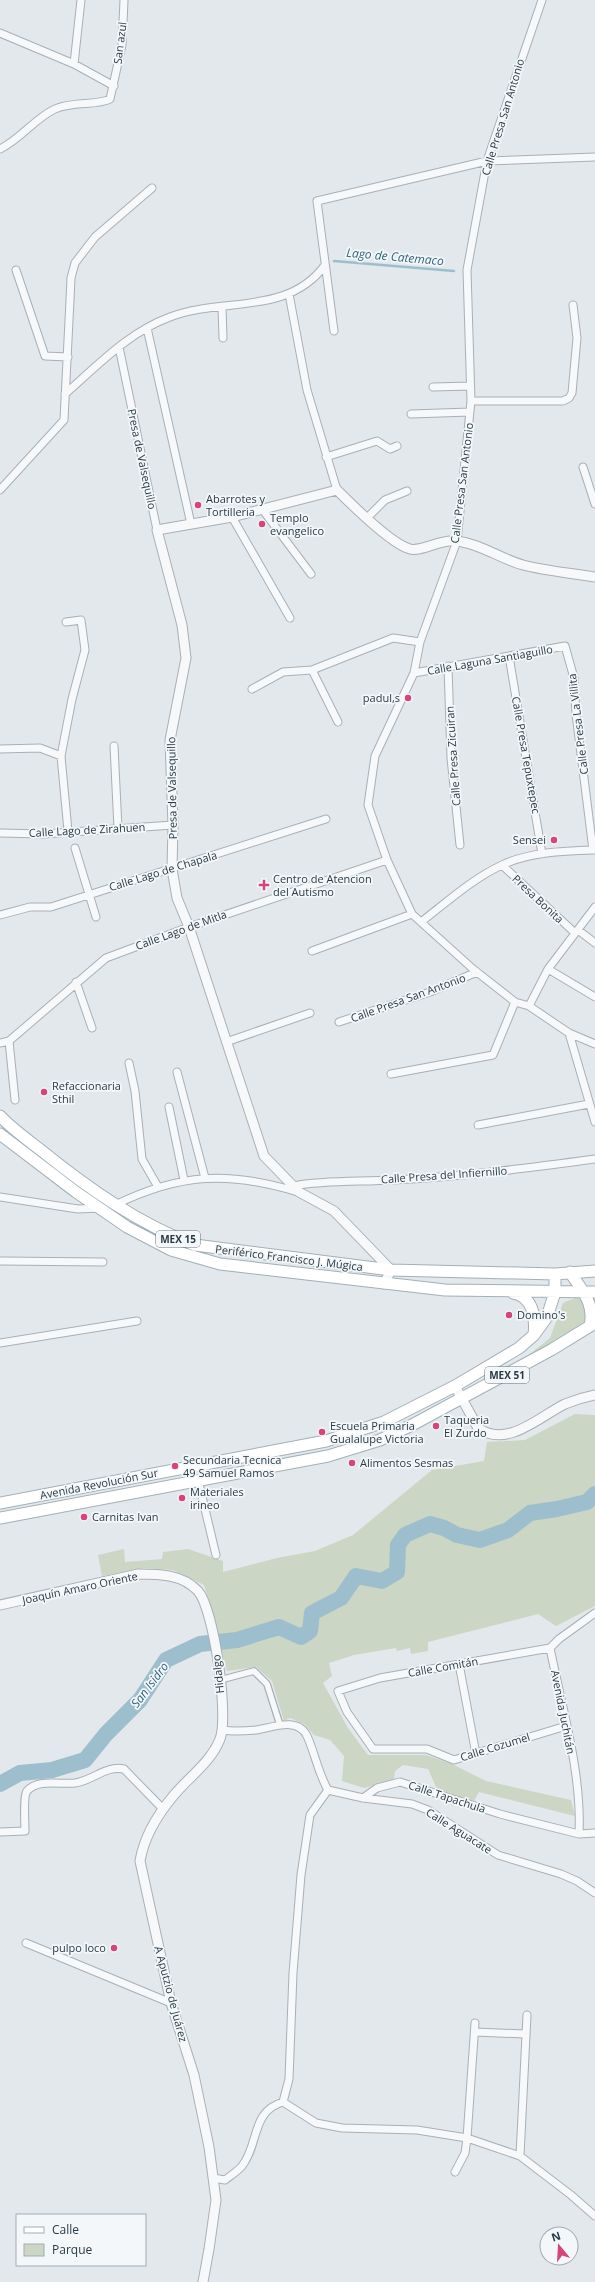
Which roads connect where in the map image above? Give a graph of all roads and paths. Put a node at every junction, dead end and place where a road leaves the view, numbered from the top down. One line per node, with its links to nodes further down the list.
1 (82, 0): 5 (street)
2 (124, 0): 6 (street, San azul)
3 (542, 0): 9 (street, Calle Presa San Antonio)
4 (0, 33): 5 (street)
5 (74, 64): 6 (street)
6 (114, 86): 7 (street)
7 (0, 149)
8 (595, 157): 9 (street)
9 (487, 161): 11 (street); 21 (street, Calle Presa San Antonio)
10 (152, 188): 20 (street)
11 (324, 265): 13 (street); 17 (street)
12 (16, 270): 20 (street)
13 (289, 294): 15 (street); 28 (street)
14 (573, 305): 24 (street)
15 (222, 307): 16 (street); 18 (street)
16 (147, 328): 19 (street); 37 (street)
17 (334, 330)
18 (223, 338)
19 (119, 347): 23 (street); 38 (street, Presa de Valsequillo)
20 (68, 357): 23 (street)
21 (470, 386): 22 (street); 24 (street, Calle Presa San Antonio)
22 (433, 387)
23 (65, 394): 30 (street)
24 (471, 401): 25 (street, Calle Presa San Antonio)
25 (470, 412): 26 (street); 39 (street, Calle Presa San Antonio)
26 (411, 414)
27 (397, 446): 28 (street)
28 (326, 457): 31 (street)
29 (583, 467): 33 (street)
30 (0, 490)
31 (337, 490): 34 (street); 36 (street)
32 (407, 491): 36 (street)
33 (595, 504)
34 (262, 509): 35 (street); 40 (street)
35 (232, 517): 37 (street); 42 (street)
36 (367, 518): 39 (street)
37 (191, 524): 38 (street)
38 (157, 530): 56 (street, Presa de Valsequillo)
39 (457, 541): 41 (street); 44 (street, Calle Presa San Antonio)
40 (311, 574)
41 (595, 577)
42 (290, 618)
43 (66, 622): 54 (street)
44 (420, 642): 48 (street); 49 (street, Calle Presa San Antonio)
45 (565, 646): 46 (street, Calle Laguna Santiaguillo); 62 (street, Calle Presa La Villita)
46 (509, 656): 47 (street, Calle Laguna Santiaguillo); 63 (street, Calle Presa Tepuxtepec)
47 (448, 666): 49 (street, Calle Laguna Santiaguillo); 60 (street, Calle Presa Zicuiran)
48 (312, 670): 50 (street); 51 (street)
49 (414, 673): 64 (street, Calle Presa San Antonio)
50 (252, 689)
51 (338, 722)
52 (114, 746): 57 (street)
53 (0, 749): 54 (street)
54 (61, 756): 58 (street)
55 (326, 819): 66 (street, Calle Lago de Chapala)
56 (174, 825): 57 (street, Calle Lago de Zirahuen); 66 (street, Presa de Valsequillo)
57 (118, 828): 58 (street, Calle Lago de Zirahuen)
58 (68, 831): 59 (street, Calle Lago de Zirahuen)
59 (0, 833)
60 (460, 845)
61 (75, 848): 67 (street)
62 (594, 850): 63 (street)
63 (542, 854): 65 (street)
64 (387, 860): 69 (street, Calle Presa San Antonio); 73 (street, Calle Lago de Mitla)
65 (502, 865): 72 (street); 74 (street, Presa Bonita)
66 (172, 869): 67 (street, Calle Lago de Chapala); 73 (street, Presa de Valsequillo)
67 (90, 894): 70 (street, Calle Lago de Chapala); 71 (street)
68 (595, 907): 74 (street)
69 (412, 914): 72 (street, Calle Presa San Antonio); 76 (street)
70 (0, 915)
71 (96, 917)
72 (421, 922): 78 (street, Calle Presa San Antonio)
73 (189, 927): 79 (street, Calle Lago de Mitla); 88 (street, Presa de Valsequillo)
74 (576, 932): 75 (street, Presa Bonita); 77 (street)
75 (595, 943)
76 (312, 951)
77 (548, 969): 80 (street); 82 (street)
78 (477, 972): 81 (street, Calle Presa San Antonio); 84 (street, Calle Presa San Antonio)
79 (76, 982): 85 (street); 87 (street, Calle Lago de Mitla)
80 (595, 996)
81 (516, 1002): 82 (street, Calle Presa San Antonio); 93 (street)
82 (529, 1006): 86 (street, Calle Presa San Antonio)
83 (310, 1013): 88 (street)
84 (339, 1022)
85 (92, 1028)
86 (569, 1033): 90 (street, Calle Presa San Antonio); 95 (street)
87 (9, 1041): 89 (street, Calle Lago de Mitla); 94 (street)
88 (226, 1042): 105 (street, Presa de Valsequillo)
89 (0, 1043)
90 (595, 1044)
91 (128, 1063): 104 (street)
92 (177, 1072): 102 (street)
93 (391, 1074)
94 (15, 1100)
95 (589, 1104): 98 (street); 99 (street)
96 (169, 1107): 103 (street)
97 (0, 1116): 107 (main road, Periférico Francisco J. Múgica / MEX 15)
98 (594, 1117)
99 (478, 1125)
100 (0, 1134): 108 (main road, Periférico Francisco J. Múgica / MEX 15)
101 (595, 1159): 105 (street, Calle Presa del Infiernillo)
102 (205, 1178): 103 (street, Calle Presa del Infiernillo); 105 (street, Calle Presa del Infiernillo)
103 (184, 1180): 104 (street, Calle Presa del Infiernillo)
104 (158, 1187): 107 (street, Calle Presa del Infiernillo)
105 (296, 1189): 111 (street, Presa de Valsequillo)
106 (0, 1197): 108 (street)
107 (115, 1205): 111 (main road, Periférico Francisco J. Múgica / MEX 15)
108 (100, 1208): 115 (main road, Periférico Francisco J. Múgica / MEX 15)
109 (0, 1261): 110 (street)
110 (103, 1262)
111 (391, 1270): 114 (main road, Periférico Francisco J. Múgica / MEX 15); 115 (street)
112 (595, 1271): 113 (main road, Periférico Francisco J. Múgica / MEX 15)
113 (570, 1272): 114 (main road, Periférico Francisco J. Múgica / MEX 15); 118 (main road)
114 (555, 1274): 117 (main road, Avenida Revolución Sur / MEX 51)
115 (384, 1284): 116 (main road, Periférico Francisco J. Múgica / MEX 15)
116 (505, 1291): 117 (main road, Periférico Francisco J. Múgica / MEX 15); 122 (main road)
117 (555, 1292): 118 (main road, Periférico Francisco J. Múgica / MEX 15); 122 (main road, Avenida Revolución Sur / MEX 51)
118 (583, 1292): 119 (main road, Periférico Francisco J. Múgica / MEX 15); 121 (main road)
119 (595, 1292)
120 (137, 1321): 123 (street)
121 (592, 1324): 126 (main road, Avenida Revolución Sur / MEX 51)
122 (534, 1335): 124 (main road, Avenida Revolución Sur / MEX 51)
123 (0, 1343)
124 (455, 1386): 126 (street); 128 (main road, Avenida Revolución Sur / MEX 51)
125 (595, 1395): 126 (street)
126 (463, 1400): 127 (main road, Avenida Revolución Sur / MEX 51)
127 (198, 1480): 129 (main road, Avenida Revolución Sur / MEX 51); 130 (street)
128 (0, 1503)
129 (0, 1518)
130 (216, 1555)
131 (0, 1605): 133 (street, Joaquín Amaro Oriente)
132 (595, 1613): 134 (street)
133 (210, 1618): 136 (street, Hidalgo)
134 (550, 1648): 135 (street, Calle Comitán); 139 (street, Avenida Juchitán)
135 (459, 1664): 137 (street, Calle Comitán); 141 (street)
136 (219, 1677): 138 (street); 140 (street, Hidalgo)
137 (338, 1691): 141 (street, Calle Cozumel)
138 (280, 1724): 140 (street); 142 (street)
139 (566, 1726): 141 (street, Calle Cozumel); 147 (street, Avenida Juchitán)
140 (223, 1730): 144 (street, A Aputzio de Juárez)
141 (476, 1754)
142 (328, 1790): 143 (street); 155 (street)
143 (363, 1798): 147 (street, Calle Tapachula); 148 (street, Calle Aguacate)
144 (163, 1809): 145 (street); 150 (street, A Aputzio de Juárez)
145 (0, 1832)
146 (595, 1833): 147 (street, Calle Tapachula)
147 (579, 1834)
148 (595, 1893)
149 (26, 1943): 150 (street)
150 (171, 2003): 159 (street, A Aputzio de Juárez)
151 (527, 2015): 154 (street)
152 (475, 2023): 153 (street)
153 (476, 2032): 154 (street); 156 (street)
154 (525, 2034): 157 (street)
155 (283, 2102): 156 (street); 159 (street)
156 (467, 2138): 157 (street); 158 (street)
157 (520, 2156): 160 (street)
158 (455, 2172)
159 (213, 2178): 161 (street, A Aputzio de Juárez)
160 (595, 2216)
161 (203, 2282)

